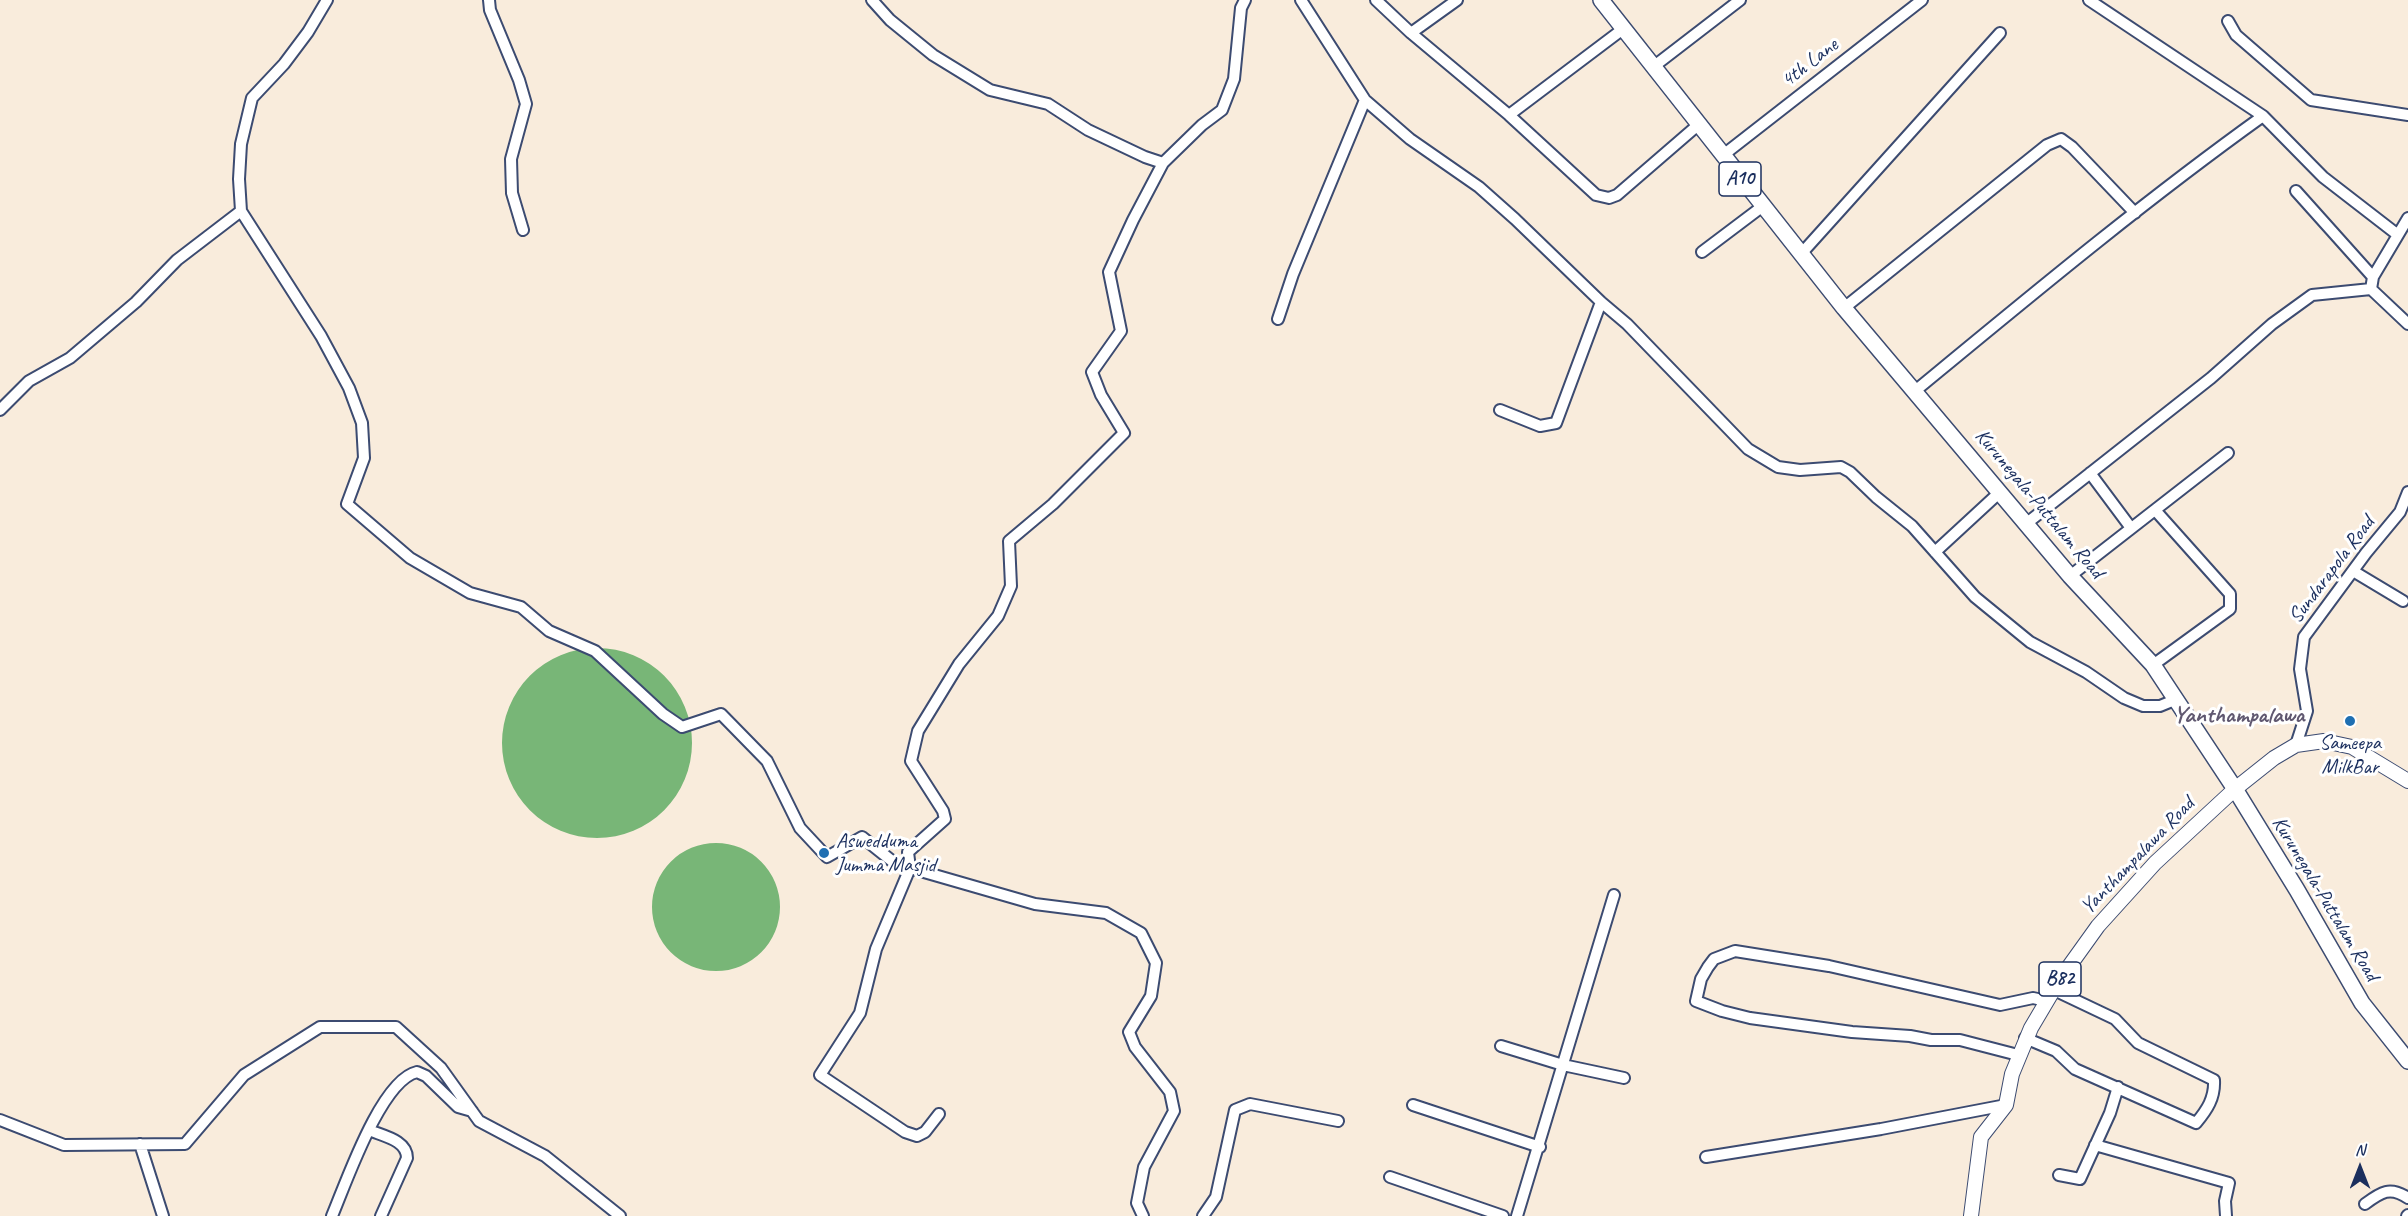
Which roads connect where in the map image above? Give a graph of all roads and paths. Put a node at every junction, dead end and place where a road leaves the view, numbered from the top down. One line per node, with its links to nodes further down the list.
1 (327, 0): 26 (street)
2 (489, 0): 29 (street)
3 (872, 0): 23 (street)
4 (1245, 0): 23 (street)
5 (1301, 0): 17 (street)
6 (1376, 0): 14 (street)
7 (1457, 0): 14 (street)
8 (1601, 0): 13 (highway, Kurunegala-Puttalam Road / A10)
9 (1740, 0): 16 (street)
10 (1922, 0): 22 (street, 4th Lane)
11 (2089, 0): 20 (street)
12 (2228, 21): 18 (street)
13 (1623, 29): 16 (highway, Kurunegala-Puttalam Road / A10); 19 (street)
14 (1411, 33): 19 (street)
15 (2000, 33): 32 (street)
16 (1653, 67): 21 (highway, Kurunegala-Puttalam Road / A10)
17 (1365, 100): 35 (street); 37 (street)
18 (2408, 115)
19 (1509, 116): 21 (street)
20 (2263, 116): 27 (street); 30 (street)
21 (1698, 125): 22 (highway, Kurunegala-Puttalam Road / A10)
22 (1722, 156): 25 (highway, Kurunegala-Puttalam Road / A10)
23 (1163, 163): 59 (street)
24 (2296, 191): 33 (street)
25 (1763, 206): 31 (street); 32 (highway, Kurunegala-Puttalam Road / A10)
26 (241, 211): 40 (street); 59 (street)
27 (2135, 213): 36 (street); 39 (street)
28 (2408, 218): 30 (street)
29 (523, 230)
30 (2398, 235): 33 (street)
31 (1702, 252)
32 (1801, 254): 36 (highway, Kurunegala-Puttalam Road / A10)
33 (2373, 277): 34 (street)
34 (2371, 289): 38 (street); 43 (street)
35 (1602, 302): 41 (street); 50 (street)
36 (1844, 308): 39 (highway, Kurunegala-Puttalam Road / A10)
37 (1278, 319)
38 (2408, 324)
39 (1915, 391): 44 (highway, Kurunegala-Puttalam Road / A10)
40 (0, 410)
41 (1500, 410)
42 (2228, 453): 46 (street)
43 (2090, 473): 48 (street); 49 (street)
44 (2000, 492): 48 (highway, Kurunegala-Puttalam Road / A10); 50 (street)
45 (2408, 492): 47 (street, Sundarapola Road)
46 (2155, 510): 49 (street); 54 (street)
47 (2404, 515): 51 (street, Sundarapola Road)
48 (2027, 523): 52 (highway, Kurunegala-Puttalam Road / A10)
49 (2132, 528): 52 (street)
50 (1935, 552): 55 (street)
51 (2353, 571): 53 (street); 56 (street, Sundarapola Road)
52 (2070, 576): 54 (highway, Kurunegala-Puttalam Road / A10)
53 (2403, 601)
54 (2153, 665): 55 (highway, Kurunegala-Puttalam Road / A10)
55 (2177, 699): 58 (highway, Kurunegala-Puttalam Road / A10)
56 (2296, 745): 57 (main road); 58 (main road, Yanthampalawa Road)
57 (2408, 782)
58 (2235, 789): 61 (main road, Yanthampalawa Road / B82); 65 (highway, Kurunegala-Puttalam Road / A10)
59 (910, 868): 72 (street); 88 (street)
60 (1614, 895): 66 (street)
61 (2050, 996): 62 (main road, Yanthampalawa Road / B82); 64 (street); 68 (street)
62 (2025, 1038): 64 (main road, Yanthampalawa Road / B82); 68 (street)
63 (1501, 1046): 66 (street)
64 (2018, 1055): 70 (main road, Yanthampalawa Road / B82)
65 (2408, 1061)
66 (1563, 1065): 67 (street); 78 (street)
67 (1624, 1078)
68 (2118, 1087): 77 (street)
69 (1413, 1105): 78 (street)
70 (2006, 1105): 79 (street); 92 (main road, Yanthampalawa Road / B82)
71 (472, 1111): 75 (street); 76 (street); 87 (street)
72 (939, 1114)
73 (0, 1120): 76 (street)
74 (1338, 1121): 89 (street)
75 (369, 1130): 85 (street); 86 (street)
76 (140, 1144): 84 (street)
77 (2096, 1145): 80 (street); 93 (street)
78 (1540, 1147): 91 (street)
79 (1706, 1157)
80 (2059, 1175)
81 (1390, 1177): 90 (street)
82 (2408, 1198): 83 (street)
83 (2365, 1204)
84 (163, 1216)
85 (332, 1216)
86 (381, 1216)
87 (620, 1216)
88 (1143, 1216)
89 (1203, 1216)
90 (1503, 1216)
91 (1517, 1216)
92 (1971, 1216)
93 (2226, 1216)

